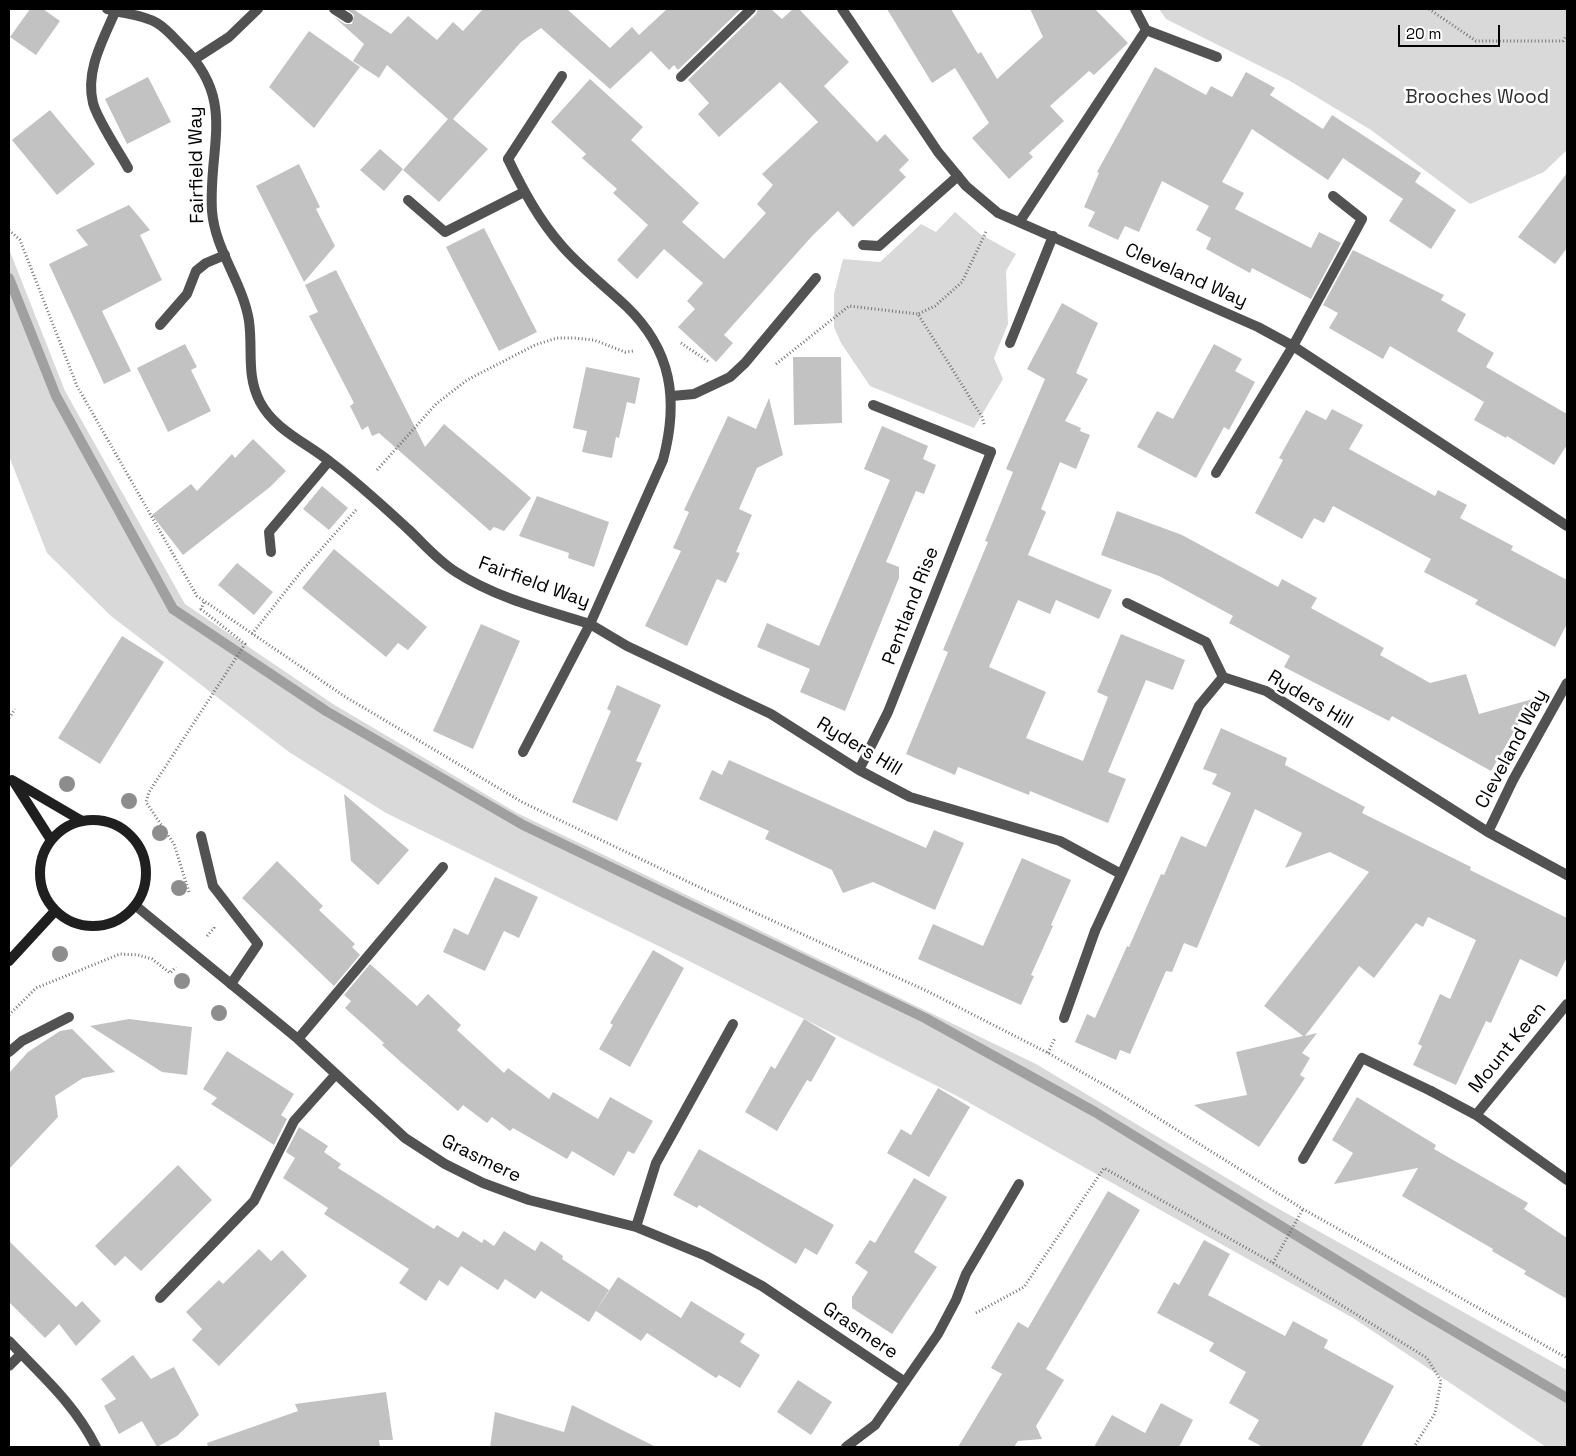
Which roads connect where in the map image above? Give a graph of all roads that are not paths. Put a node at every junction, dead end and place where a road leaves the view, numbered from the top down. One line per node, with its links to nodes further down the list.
1 (258, 9): 10 (street)
2 (334, 9): 7 (street)
3 (751, 9): 12 (street)
4 (842, 9): 14 (street, Cleveland Way)
5 (1135, 9): 8 (street)
6 (111, 10): 10 (street, Fairfield Way); 13 (street)
7 (348, 18)
8 (1146, 30): 9 (street); 18 (street)
9 (1217, 57)
10 (195, 59): 21 (street, Fairfield Way)
11 (562, 76): 15 (street, Fairfield Way)
12 (681, 77)
13 (128, 168)
14 (958, 176): 18 (street, Cleveland Way); 20 (street)
15 (524, 192): 17 (street); 26 (street, Fairfield Way)
16 (1333, 196): 25 (street)
17 (408, 200)
18 (1020, 221): 19 (street, Cleveland Way)
19 (1053, 236): 24 (street); 25 (street, Cleveland Way)
20 (863, 245)
21 (225, 255): 23 (street); 28 (street, Fairfield Way)
22 (816, 278): 26 (street)
23 (160, 325)
24 (1010, 344)
25 (1293, 346): 29 (street); 30 (street, Cleveland Way)
26 (672, 396): 33 (street, Fairfield Way)
27 (874, 405): 37 (street, Pentland Rise)
28 (329, 461): 31 (street); 33 (street, Fairfield Way)
29 (1216, 473)
30 (1567, 526)
31 (270, 552)
32 (1127, 603): 34 (street)
33 (590, 624): 36 (street); 37 (street, Ryders Hill)
34 (1223, 677): 40 (street, Ryders Hill); 44 (street)
35 (1567, 683): 40 (street, Cleveland Way)
36 (523, 752)
37 (859, 770): 44 (street, Ryders Hill)
38 (10, 778): 39 (street); 42 (street)
39 (82, 821): 42 (street); 46 (street)
40 (1488, 832): 45 (street, Ryders Hill)
41 (201, 836): 49 (street)
42 (51, 840): 47 (street)
43 (443, 867): 54 (street)
44 (1121, 874): 52 (street)
45 (1567, 875)
46 (136, 906): 47 (street); 49 (street, Grasmere)
47 (55, 911): 48 (street)
48 (9, 961)
49 (231, 984): 54 (street, Grasmere)
50 (1567, 1004): 57 (street, Mount Keen)
51 (68, 1018): 55 (street)
52 (1064, 1018)
53 (733, 1024): 61 (street)
54 (298, 1039): 56 (street, Grasmere)
55 (9, 1052)
56 (336, 1074): 61 (street, Grasmere); 62 (street)
57 (1476, 1115): 58 (street, Mount Keen); 59 (street, Mount Keen)
58 (1303, 1159)
59 (1567, 1180)
60 (1019, 1184): 66 (street, Grasmere)
61 (636, 1227): 66 (street, Grasmere)
62 (160, 1298)
63 (9, 1341): 64 (street)
64 (21, 1354): 65 (street); 67 (street)
65 (9, 1366)
66 (905, 1382): 68 (street, Grasmere)
67 (96, 1447)
68 (846, 1447)

